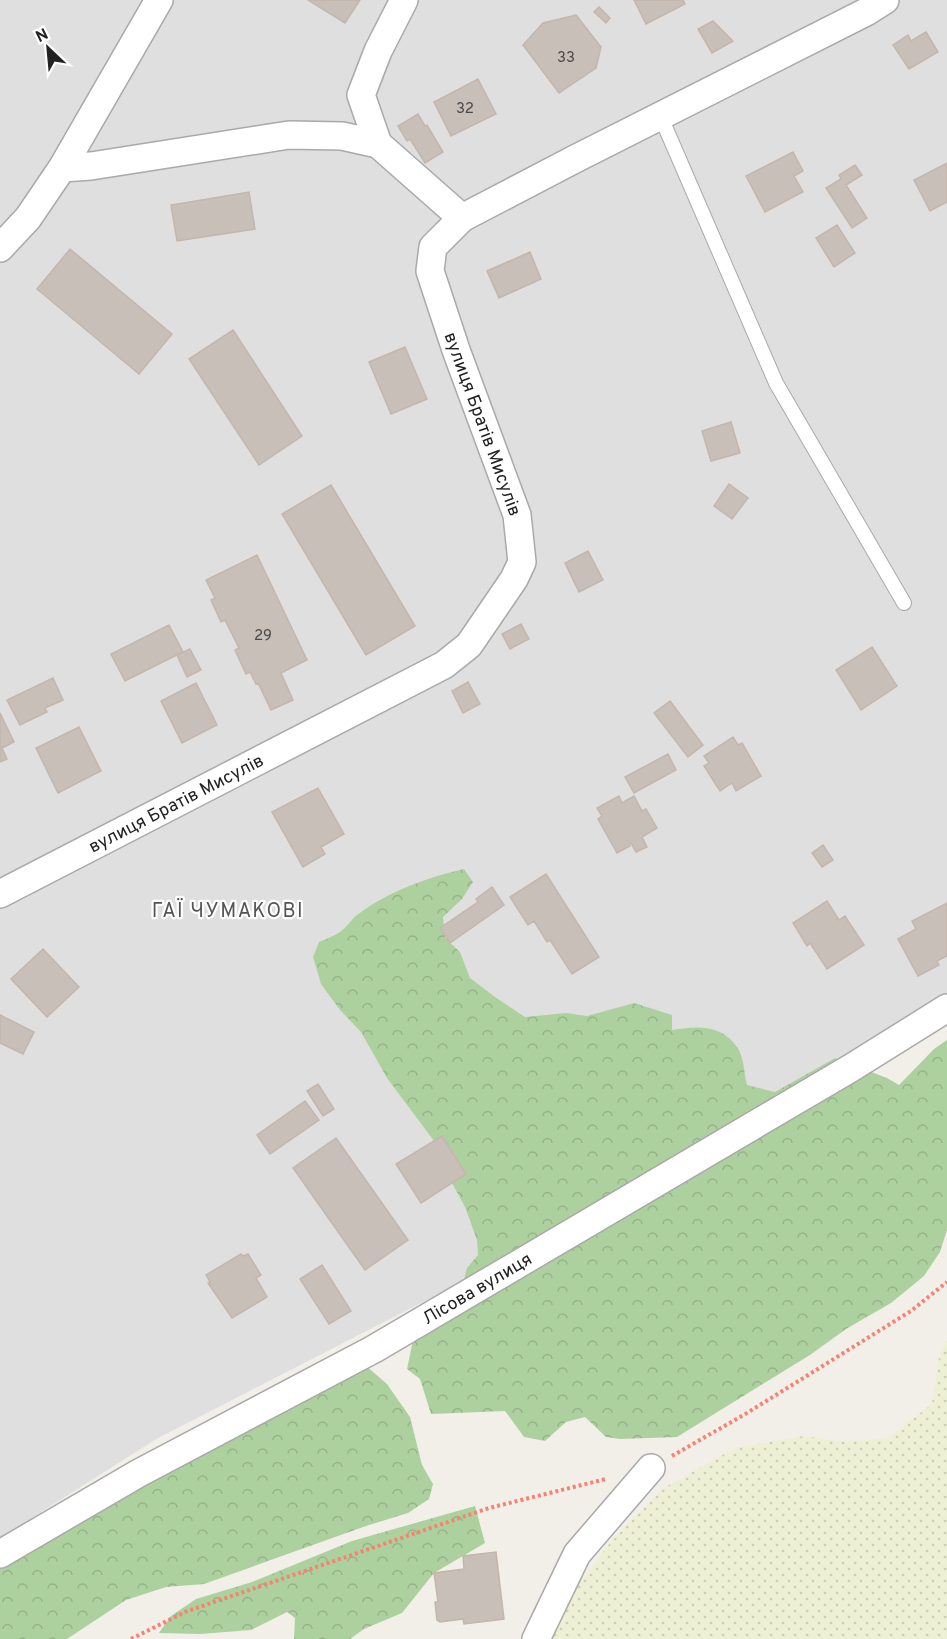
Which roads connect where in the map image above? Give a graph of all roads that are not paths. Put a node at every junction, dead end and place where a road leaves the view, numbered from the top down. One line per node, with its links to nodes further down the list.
1 (159, 0): 6 (street)
2 (404, 0): 5 (street)
3 (885, 0): 4 (street, вулиця Братів Мисулів)
4 (660, 116): 7 (street, вулиця Братів Мисулів); 9 (lane)
5 (378, 144): 6 (street); 7 (street)
6 (62, 168): 8 (street)
7 (462, 218): 10 (street, вулиця Братів Мисулів)
8 (0, 248)
9 (904, 603)
10 (0, 894)
11 (947, 1008): 13 (street, Лісова вулиця)
12 (651, 1468): 14 (street)
13 (0, 1554)
14 (536, 1639)

